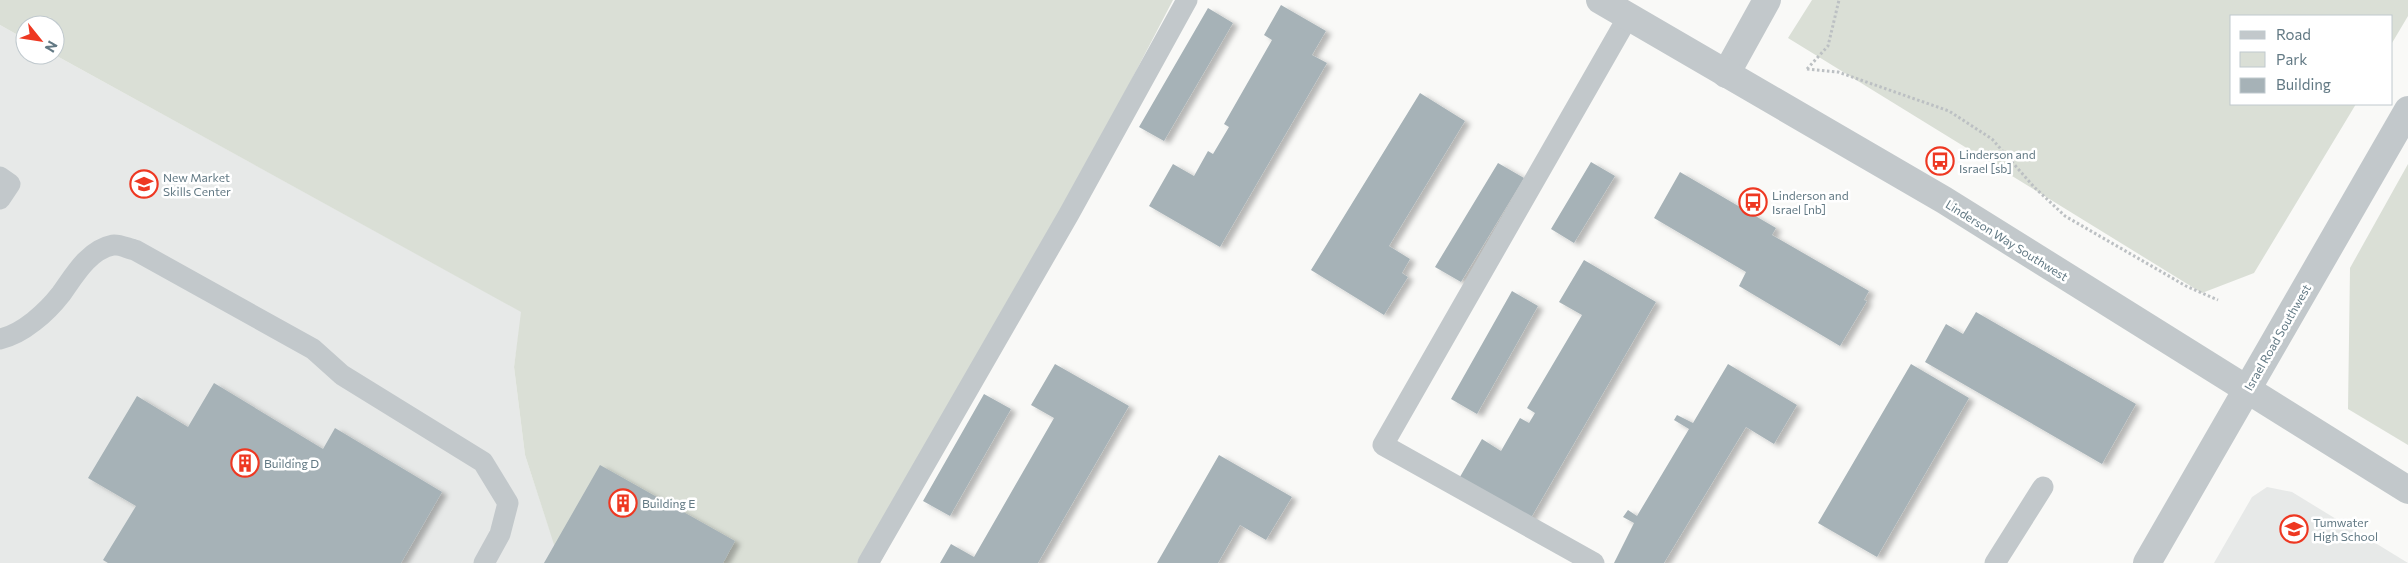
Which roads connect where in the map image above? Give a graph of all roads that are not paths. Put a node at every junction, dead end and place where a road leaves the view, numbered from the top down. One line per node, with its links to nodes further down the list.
1 (1187, 0): 14 (lane)
2 (1600, 0): 4 (street, Linderson Way Southwest)
3 (1767, 0): 5 (street)
4 (1628, 17): 5 (street, Linderson Way Southwest); 15 (lane)
5 (1726, 74): 10 (street, Linderson Way Southwest)
6 (2408, 110): 10 (street, Israel Road Southwest)
7 (0, 178): 8 (lane)
8 (0, 199)
9 (0, 339): 13 (lane)
10 (2246, 390): 12 (street, Linderson Way Southwest); 17 (street, Israel Road Southwest)
11 (2043, 487): 16 (lane)
12 (2408, 490)
13 (484, 563)
14 (868, 563)
15 (1594, 563)
16 (1995, 563)
17 (2147, 563)

